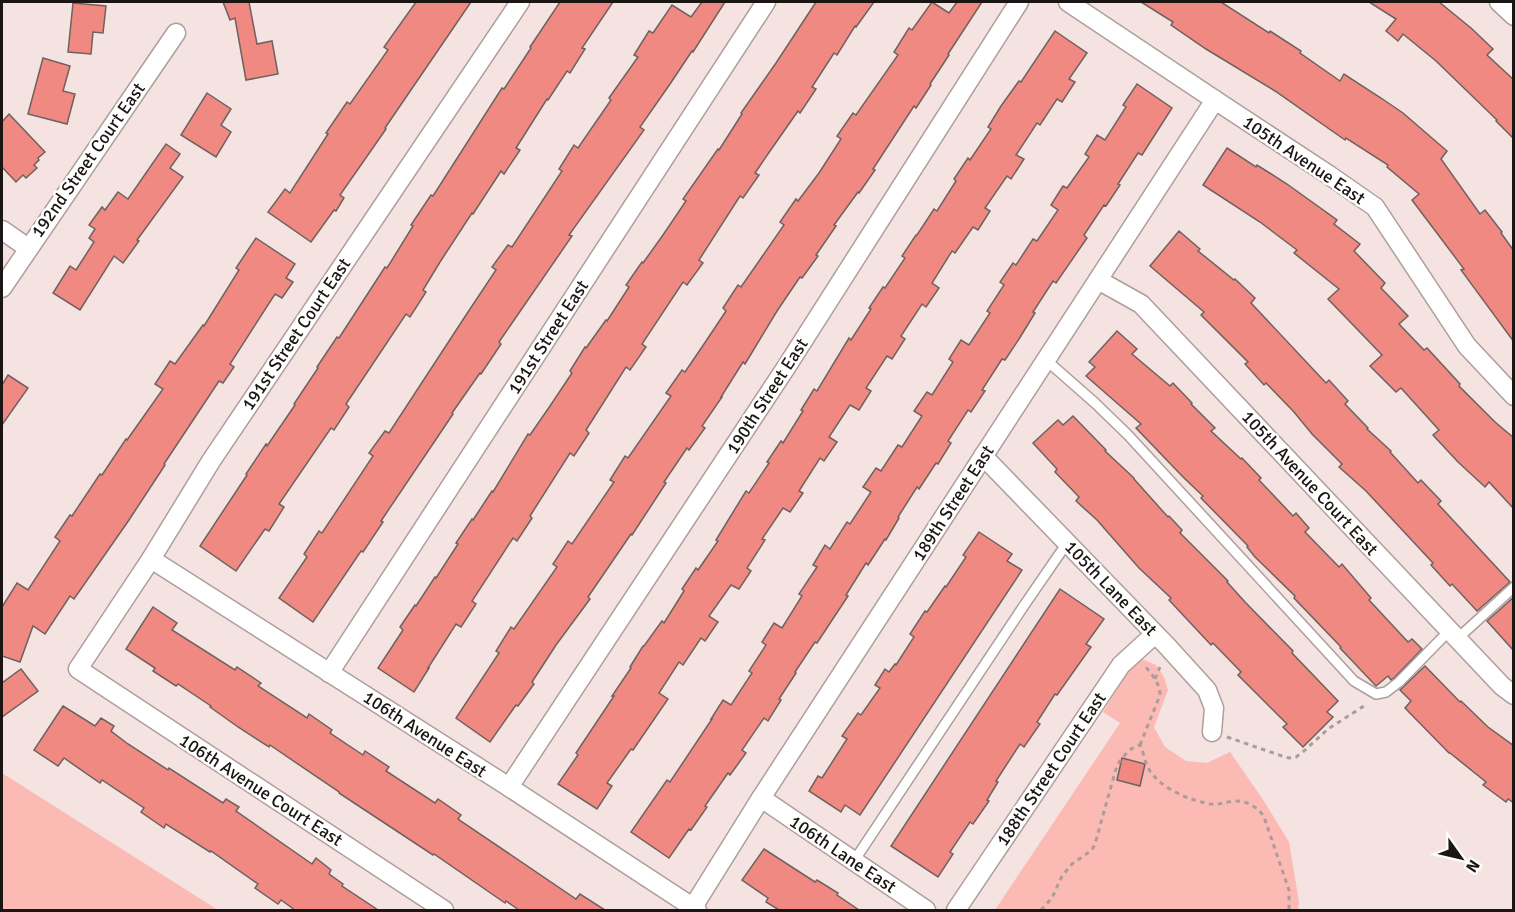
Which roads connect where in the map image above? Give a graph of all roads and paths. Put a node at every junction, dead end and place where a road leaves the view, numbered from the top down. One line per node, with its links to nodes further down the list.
1 (520, 2): 17 (street, 191st Street Court East)
2 (766, 2): 23 (street, 191st Street East)
3 (1019, 2): 28 (street, 190th Street East)
4 (1068, 2): 8 (street, 105th Avenue East)
5 (1499, 2): 6 (street)
6 (1514, 16)
7 (176, 33): 10 (street, 192nd Street Court East)
8 (1215, 100): 11 (street, 189th Street East); 14 (street, 105th Avenue East)
9 (2, 230): 10 (street)
10 (28, 248): 12 (street, 192nd Street Court East)
11 (1098, 280): 13 (street, 189th Street East); 20 (street, 105th Avenue Court East)
12 (2, 288)
13 (1046, 360): 15 (street, 189th Street East); 24 (lane)
14 (1514, 396)
15 (983, 456): 16 (street, 105th Lane East); 29 (street, 189th Street East)
16 (1067, 543): 19 (street, 105th Lane East); 30 (lane)
17 (151, 559): 22 (street, 191st Street Court East); 23 (street, 106th Avenue East)
18 (1514, 586): 20 (lane)
19 (1155, 634): 21 (street, 188th Street Court East); 26 (street, 105th Lane East)
20 (1453, 635): 24 (lane); 25 (street, 105th Avenue Court East)
21 (1135, 653): 27 (path); 34 (street, 188th Street Court East)
22 (78, 669): 32 (street, 106th Avenue Court East)
23 (329, 672): 28 (street, 106th Avenue East)
24 (1386, 692): 26 (path)
25 (1514, 695)
26 (1212, 732)
27 (1140, 745): 35 (path); 36 (path)
28 (509, 787): 31 (street, 106th Avenue East)
29 (760, 798): 30 (street, 106th Lane East); 31 (street, 189th Street East)
30 (854, 861): 33 (street, 106th Lane East)
31 (695, 909)
32 (444, 910)
33 (926, 910)
34 (956, 910)
35 (1041, 910)
36 (1289, 910)

